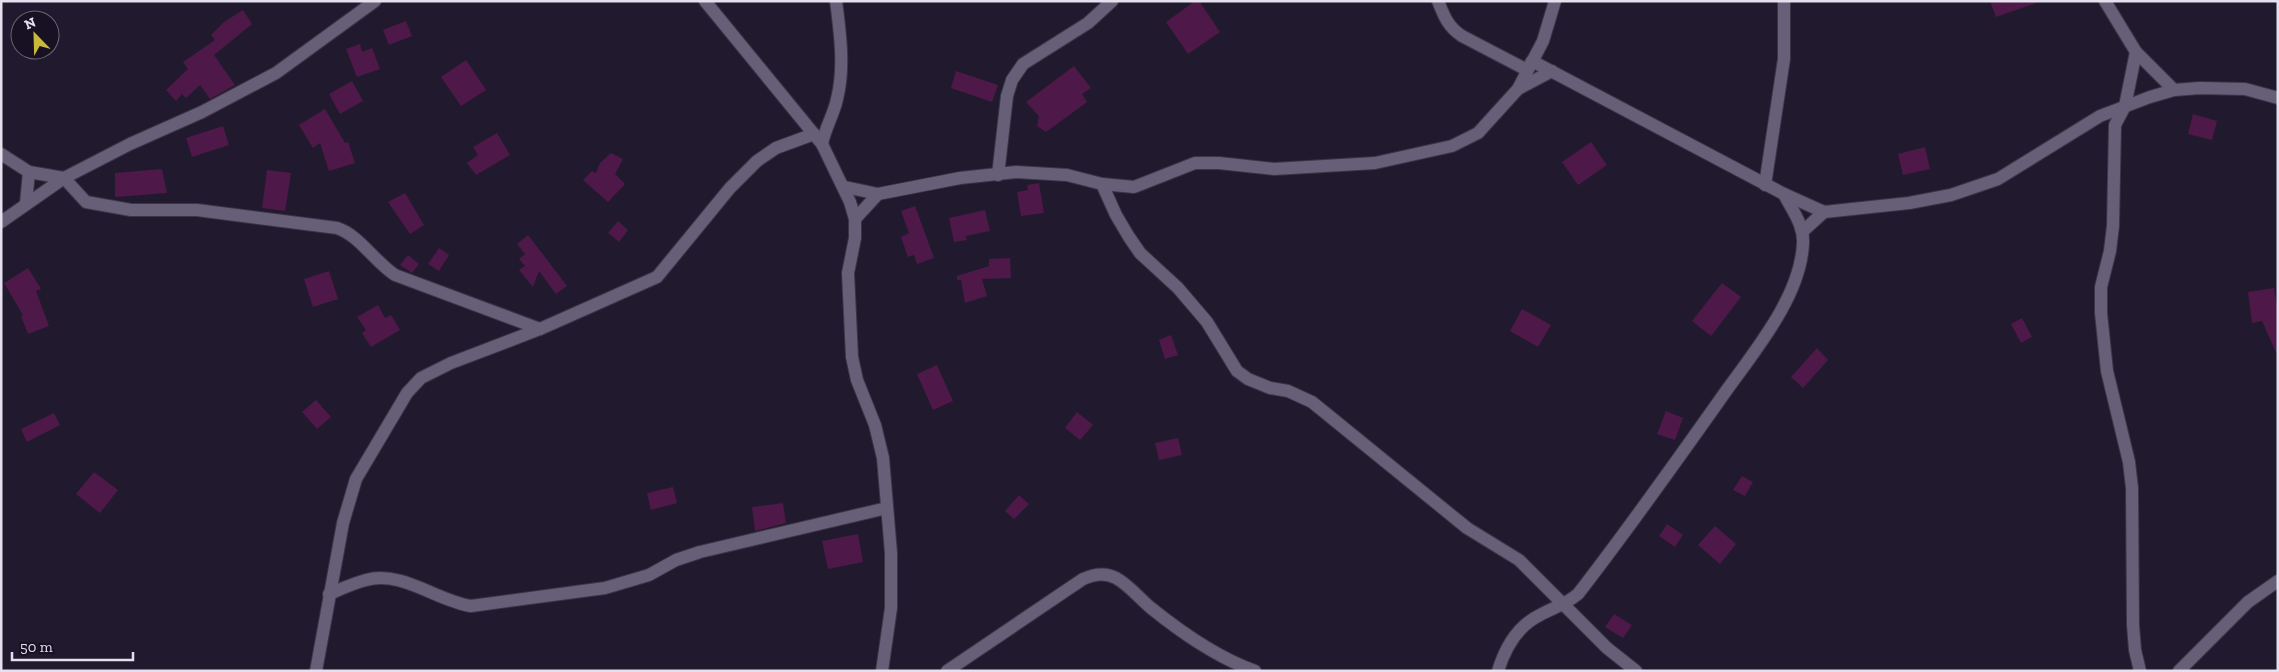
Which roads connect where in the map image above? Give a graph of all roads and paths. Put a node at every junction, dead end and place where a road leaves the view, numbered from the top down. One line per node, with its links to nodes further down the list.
1 (375, 1): 24 (street)
2 (704, 1): 20 (street)
3 (836, 1): 20 (street)
4 (1112, 1): 23 (street)
5 (1438, 1): 12 (street)
6 (1555, 1): 12 (street)
7 (1784, 1): 26 (street)
8 (2105, 1): 10 (street)
9 (2119, 1): 10 (street)
10 (2115, 17): 11 (street)
11 (2136, 52): 15 (street); 17 (street)
12 (1527, 70): 13 (street); 14 (street)
13 (1552, 71): 14 (street); 26 (street)
14 (1518, 89): 25 (street)
15 (2174, 90): 16 (street); 17 (street)
16 (2278, 98)
17 (2125, 106): 18 (street); 19 (street)
18 (2100, 116): 19 (street); 31 (street)
19 (2115, 125): 46 (street)
20 (818, 139): 27 (street); 35 (street)
21 (1, 154): 22 (street)
22 (28, 172): 24 (street); 30 (street)
23 (998, 175): 25 (street); 28 (street)
24 (64, 178): 30 (street); 35 (street)
25 (1102, 184): 39 (street)
26 (1765, 185): 29 (street)
27 (845, 187): 28 (street); 32 (street)
28 (878, 194): 32 (street)
29 (1784, 194): 31 (street); 34 (street)
30 (26, 203): 33 (street)
31 (1824, 212): 34 (street)
32 (855, 220): 36 (street)
33 (1, 222)
34 (1803, 231): 39 (street)
35 (540, 329): 38 (street)
36 (887, 508): 38 (street); 41 (street)
37 (2278, 581): 47 (street)
38 (329, 594): 40 (street)
39 (1564, 605): 44 (street); 45 (street)
40 (316, 671)
41 (882, 671)
42 (947, 671): 43 (street)
43 (1255, 671)
44 (1498, 671)
45 (1636, 671)
46 (2140, 671)
47 (2179, 671)

